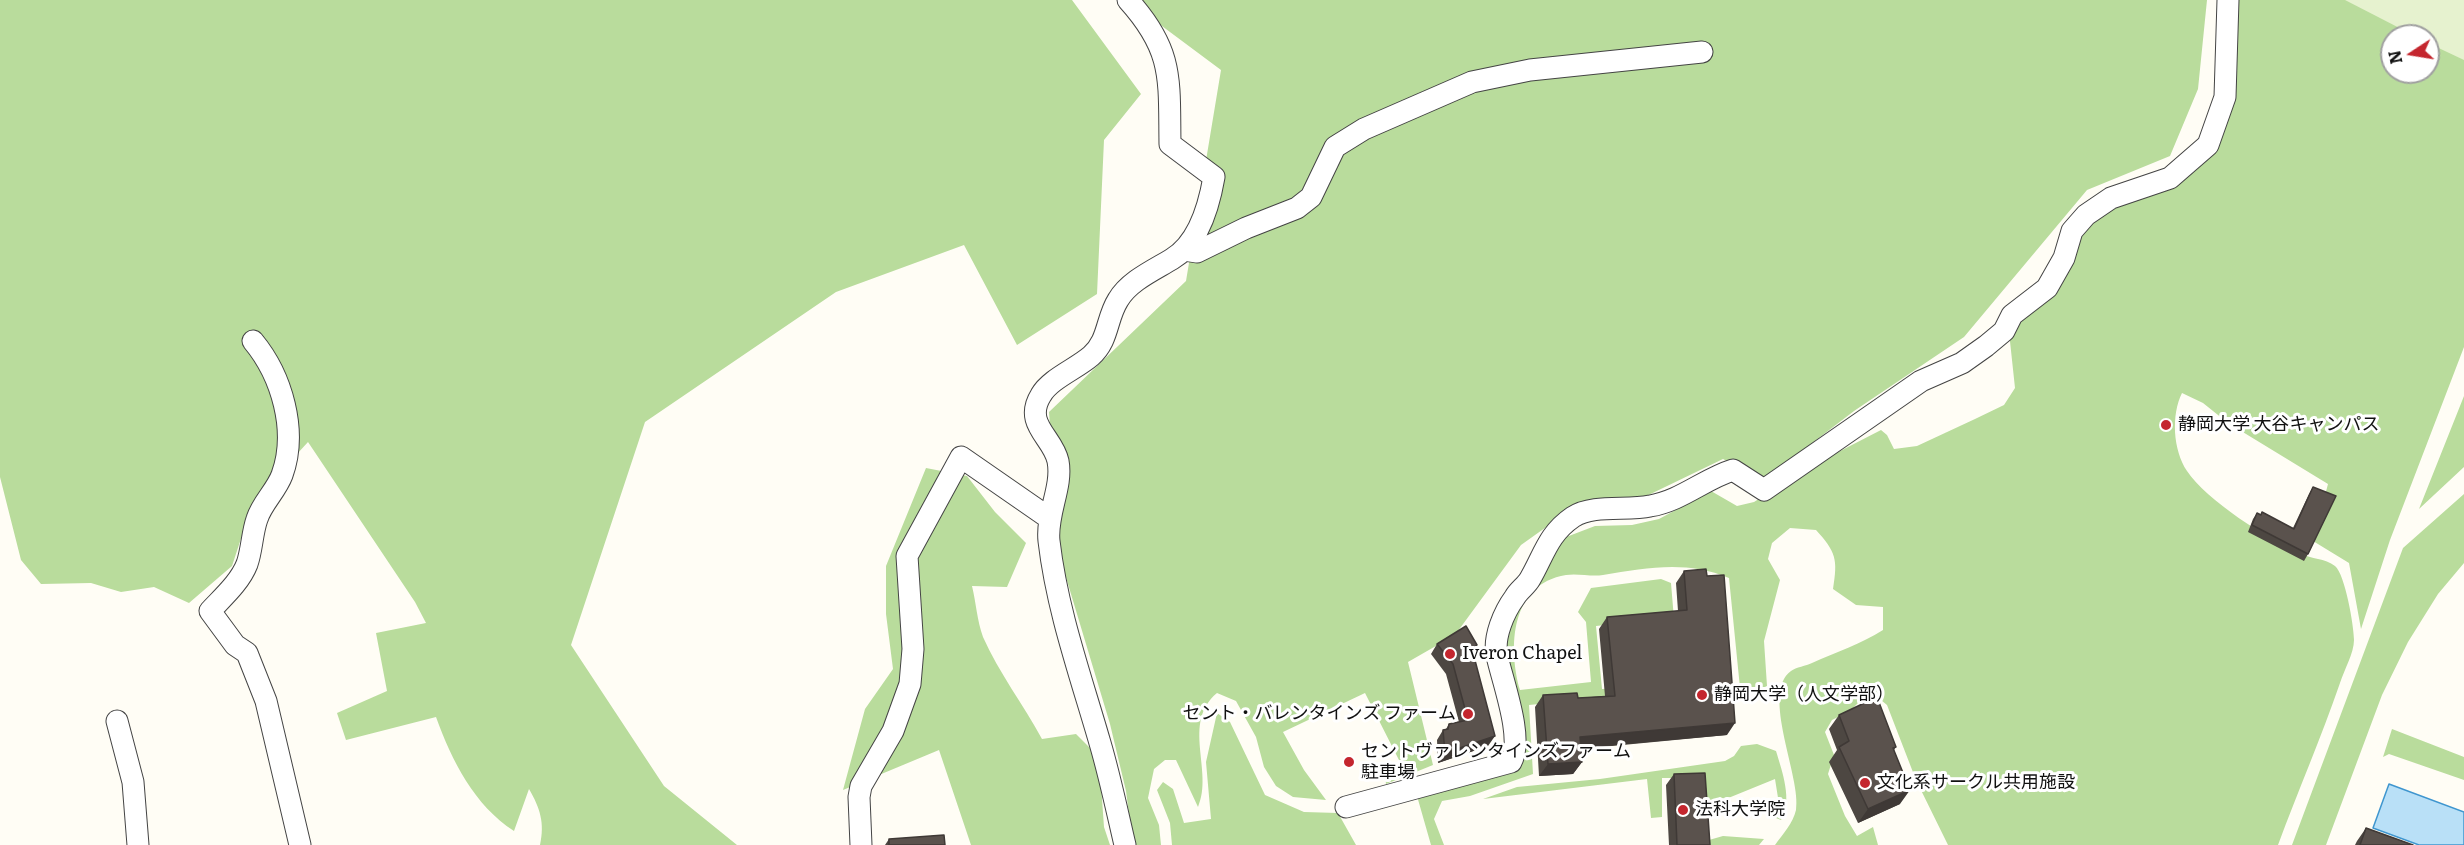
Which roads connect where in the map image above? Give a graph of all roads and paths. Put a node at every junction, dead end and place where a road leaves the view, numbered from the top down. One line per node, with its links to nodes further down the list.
1 (1128, 0): 4 (street)
2 (2228, 0): 8 (street)
3 (1702, 52): 4 (street)
4 (1184, 250): 6 (street)
5 (253, 341): 10 (street)
6 (1049, 518): 11 (street); 12 (street)
7 (117, 721): 9 (street)
8 (1346, 807)
9 (138, 845)
10 (300, 845)
11 (861, 845)
12 (1125, 845)

